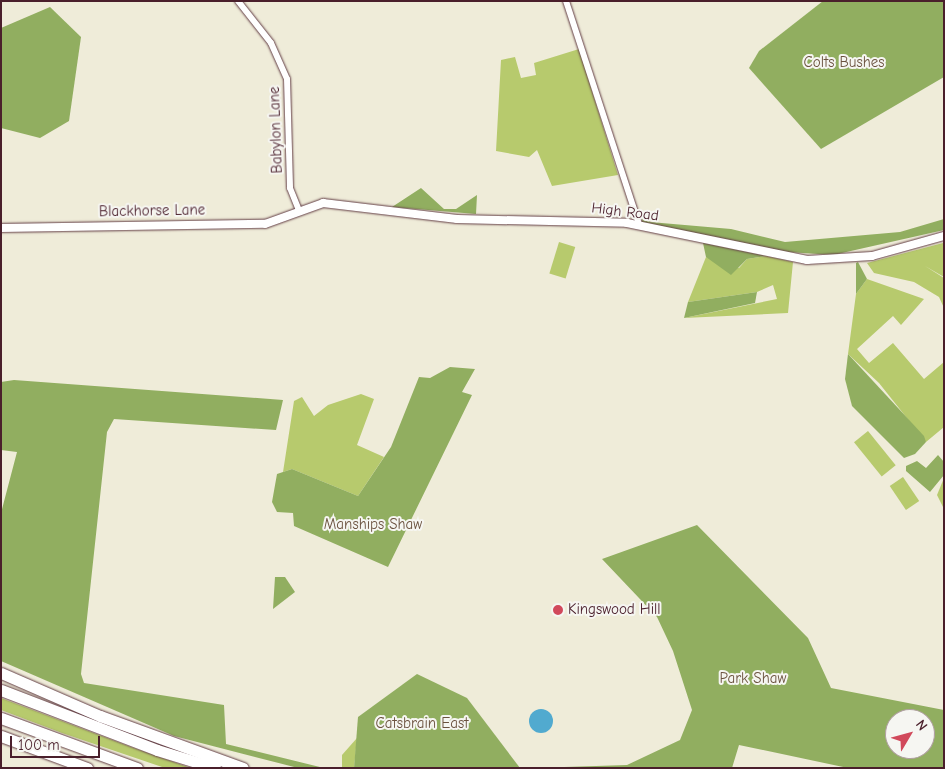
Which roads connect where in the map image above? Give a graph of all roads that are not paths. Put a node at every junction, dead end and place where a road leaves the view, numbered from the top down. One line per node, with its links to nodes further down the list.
1 (238, 1): 3 (street, Babylon Lane)
2 (566, 1): 4 (street)
3 (299, 210): 4 (street, High Road); 5 (street, Blackhorse Lane)
4 (639, 225): 6 (street, High Road)
5 (1, 228)
6 (944, 236)
7 (1, 673): 14 (highway)
8 (1, 690): 13 (highway)
9 (1, 718): 12 (highway)
10 (1, 736): 11 (highway)
11 (87, 768)
12 (137, 768)
13 (215, 768)
14 (243, 768)

